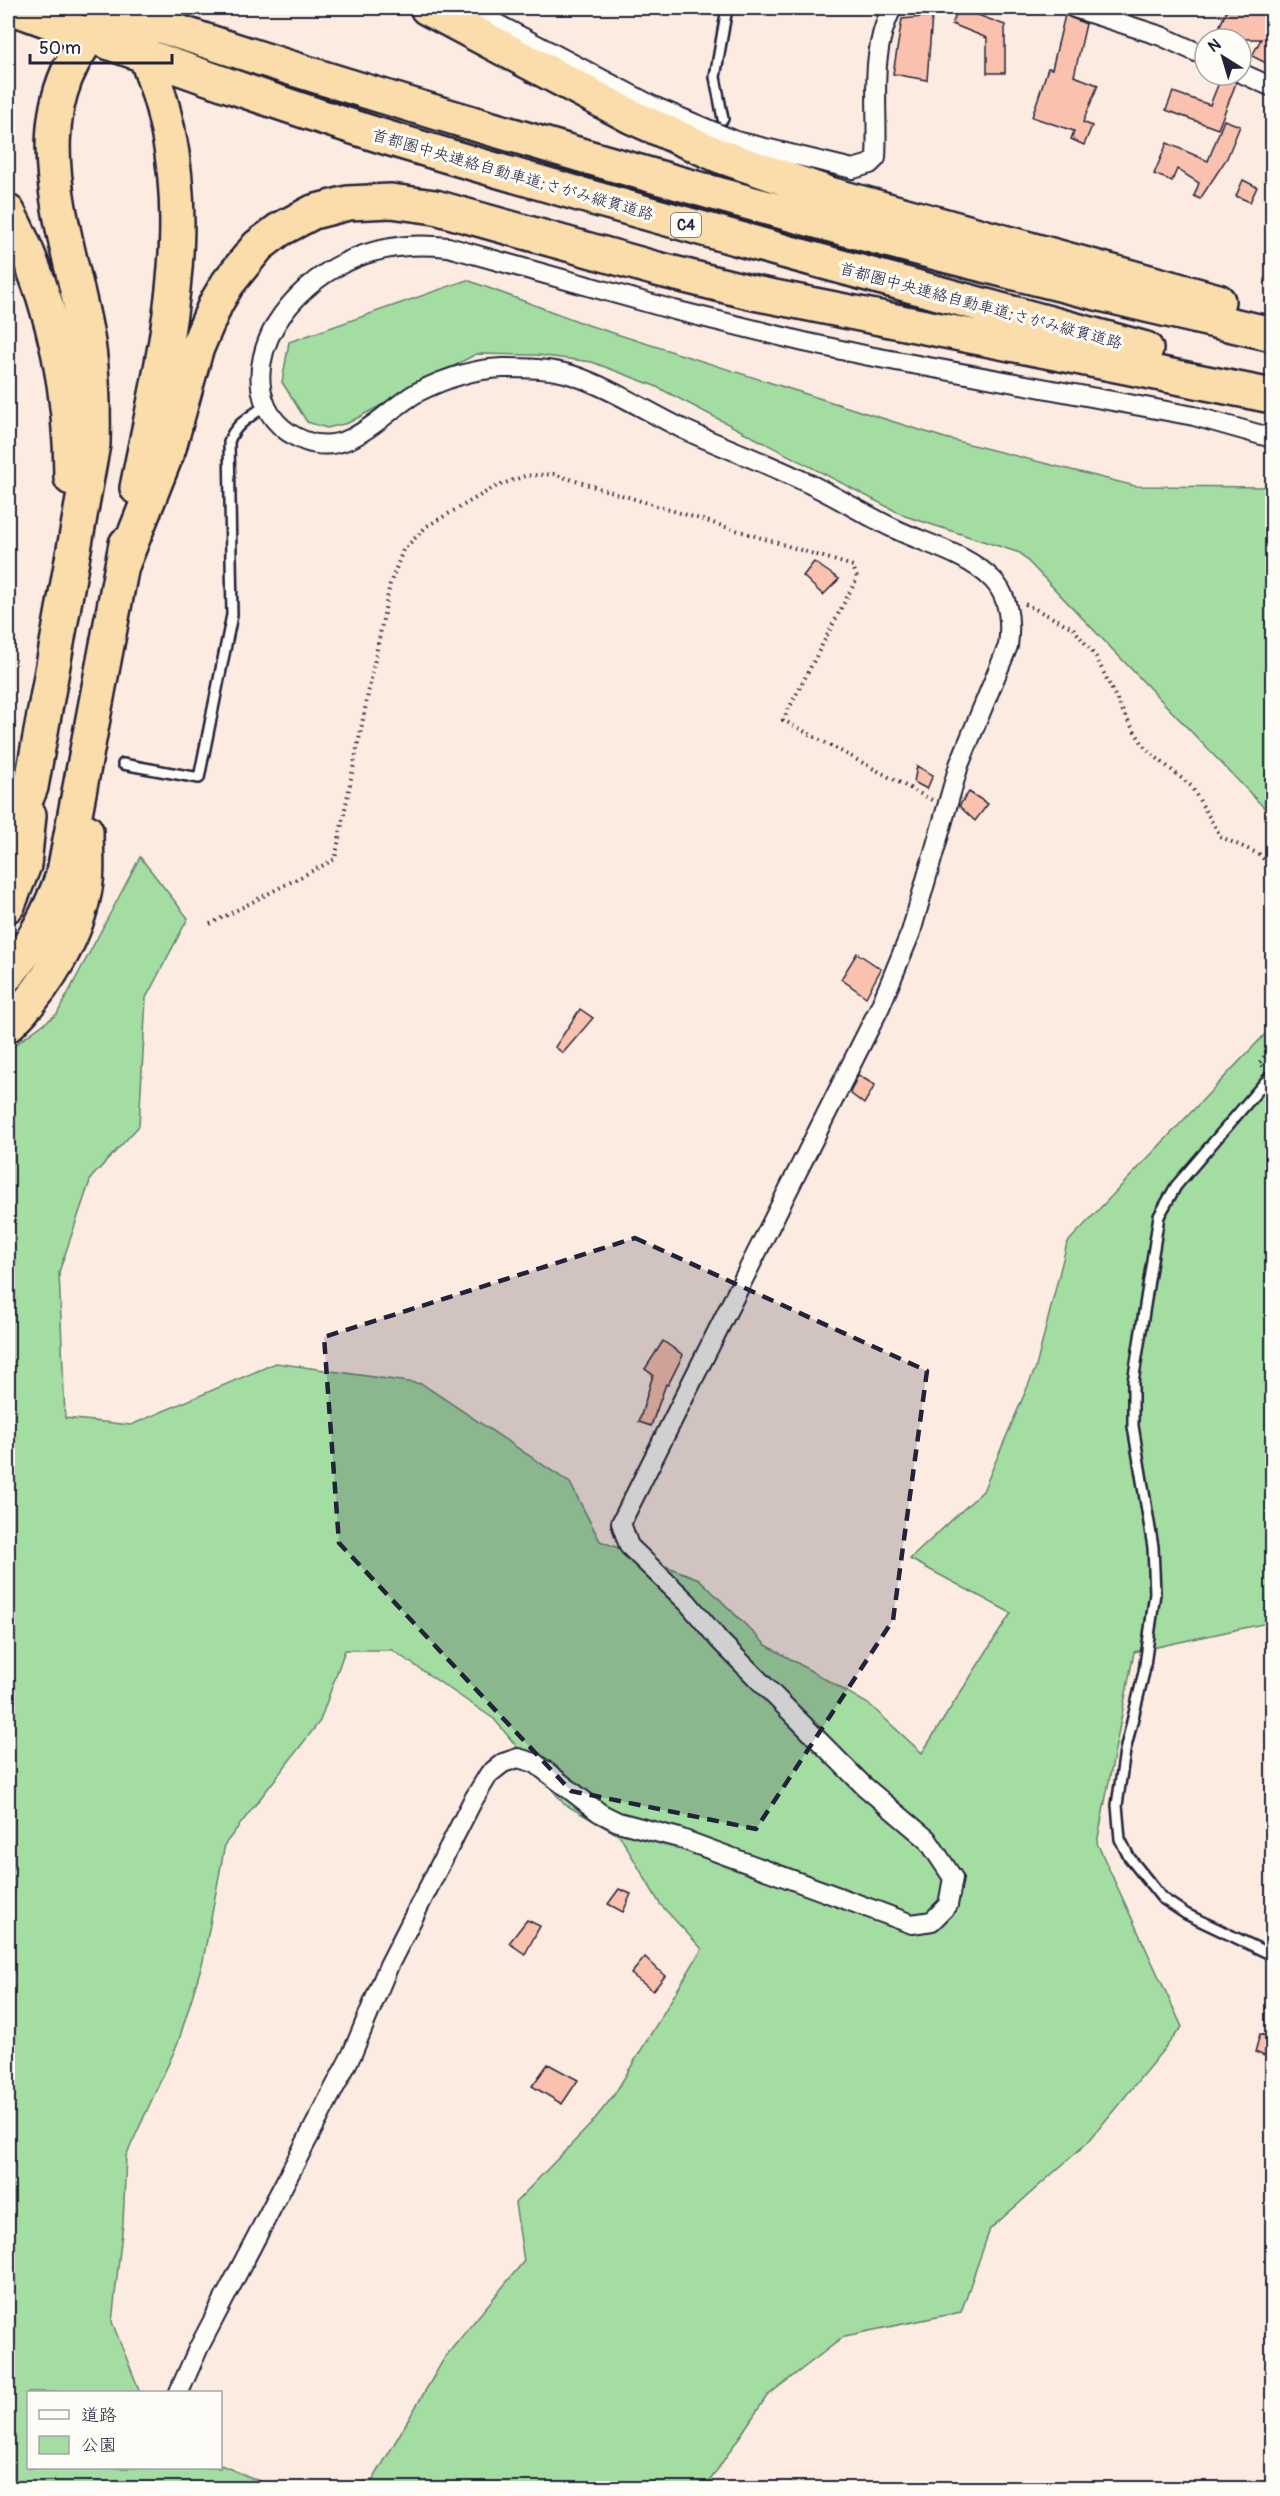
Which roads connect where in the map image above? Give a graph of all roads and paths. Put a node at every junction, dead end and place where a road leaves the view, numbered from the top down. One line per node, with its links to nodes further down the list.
1 (13, 8): 15 (highway, 首都圏中央連絡自動車道;さがみ縦貫道路 / C4)
2 (427, 8): 13 (highway)
3 (466, 8): 5 (street)
4 (728, 8): 11 (lane)
5 (892, 8)
6 (1074, 8): 8 (street)
7 (118, 9): 14 (highway, C4); 19 (highway); 20 (highway)
8 (1193, 51)
9 (1253, 78): 10 (street)
10 (1272, 87)
11 (723, 119)
12 (8, 212): 20 (highway)
13 (1272, 317)
14 (1272, 334)
15 (1272, 384)
16 (1272, 396): 19 (highway)
17 (265, 406): 18 (street); 21 (street); 22 (lane)
18 (1272, 438)
19 (122, 566): 28 (highway)
20 (70, 573): 23 (highway)
21 (1003, 594): 24 (street); 26 (path)
22 (123, 764)
23 (31, 787): 25 (highway); 27 (highway)
24 (946, 807): 29 (path); 34 (street)
25 (8, 844)
26 (1272, 868)
27 (12, 897)
28 (66, 910): 30 (highway); 31 (highway)
29 (210, 924)
30 (8, 974)
31 (8, 1025)
32 (1272, 1074): 33 (lane)
33 (1272, 1955)
34 (179, 2391)

